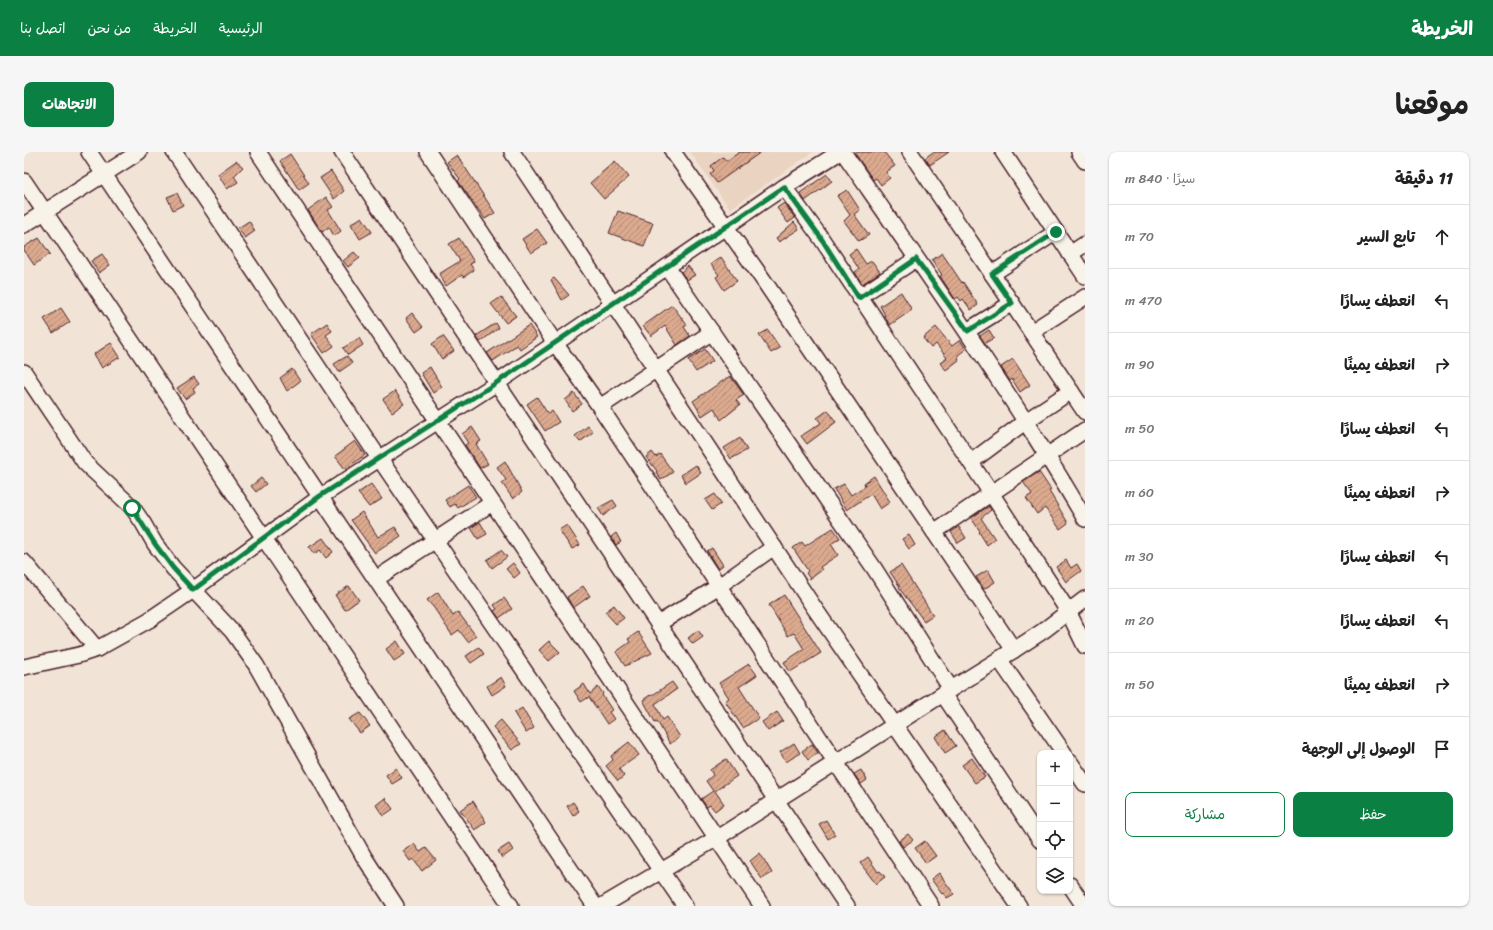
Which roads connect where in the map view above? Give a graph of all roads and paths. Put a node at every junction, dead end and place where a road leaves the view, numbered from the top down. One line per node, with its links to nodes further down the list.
1 (89, 152): 14 (street)
2 (139, 152): 14 (street)
3 (174, 152): 45 (street)
4 (258, 152): 41 (street)
5 (342, 152): 37 (street)
6 (428, 152): 34 (street)
7 (512, 152): 30 (street)
8 (673, 152): 19 (street)
9 (841, 152): 16 (street); 23 (street)
10 (910, 152): 25 (street)
11 (1003, 152): 20 (street)
12 (1079, 152): 13 (street)
13 (1085, 161)
14 (104, 174): 17 (street); 48 (street)
15 (24, 181): 17 (street)
16 (784, 187): 19 (street); 28 (street)
17 (44, 212): 18 (street); 52 (street)
18 (24, 225)
19 (726, 228): 24 (street); 51 (street)
20 (1056, 232): 22 (street); 25 (street)
21 (1085, 244): 22 (street)
22 (1070, 254): 26 (street)
23 (916, 259): 28 (street); 31 (street)
24 (667, 267): 30 (street); 32 (street)
25 (992, 274): 29 (street)
26 (1085, 276)
27 (1085, 297): 33 (street)
28 (859, 298): 46 (street)
29 (1012, 303): 31 (street); 33 (street)
30 (613, 304): 34 (street); 35 (street)
31 (968, 331): 42 (street)
32 (712, 332): 35 (street); 67 (street)
33 (1031, 332): 38 (street)
34 (555, 343): 37 (street); 39 (street)
35 (656, 369): 39 (street); 54 (street)
36 (24, 372): 58 (street)
37 (496, 383): 41 (street); 61 (street)
38 (1071, 391): 40 (street); 42 (street)
39 (600, 407): 57 (street)
40 (1085, 412)
41 (437, 420): 45 (street); 49 (street)
42 (1026, 421): 44 (street); 46 (street)
43 (1085, 430): 44 (street)
44 (1048, 455): 47 (street); 50 (street)
45 (380, 458): 48 (street); 53 (street)
46 (971, 462): 47 (street)
47 (991, 493): 51 (street); 60 (street)
48 (320, 496): 52 (street); 56 (street)
49 (492, 503): 53 (street); 75 (street)
50 (1085, 519)
51 (934, 532): 64 (street)
52 (263, 538): 58 (street); 79 (street)
53 (436, 540): 56 (street); 76 (street)
54 (774, 547): 57 (street); 68 (street)
55 (24, 562): 63 (street)
56 (376, 579): 80 (street)
57 (719, 586): 61 (street); 70 (street)
58 (193, 590): 63 (street); 78 (street)
59 (1085, 599): 60 (street)
60 (1068, 611): 62 (street); 64 (street)
61 (658, 624): 73 (street)
62 (1085, 646)
63 (97, 649): 66 (street)
64 (1014, 650): 65 (street)
65 (999, 658): 67 (street); 69 (street)
66 (24, 667)
67 (947, 691): 68 (street); 74 (street)
68 (895, 725): 70 (street); 86 (street)
69 (1062, 750)
70 (836, 763): 73 (street); 85 (street)
71 (1073, 766): 72 (street)
72 (1085, 784)
73 (776, 801): 75 (street); 84 (street)
74 (1037, 835)
75 (717, 838): 76 (street); 83 (street)
76 (662, 871): 81 (street); 82 (street)
77 (1073, 890): 87 (street)
78 (396, 906)
79 (511, 906)
80 (595, 906)
81 (602, 906)
82 (685, 906)
83 (762, 906)
84 (848, 906)
85 (931, 906)
86 (1019, 906)
87 (1084, 906)

